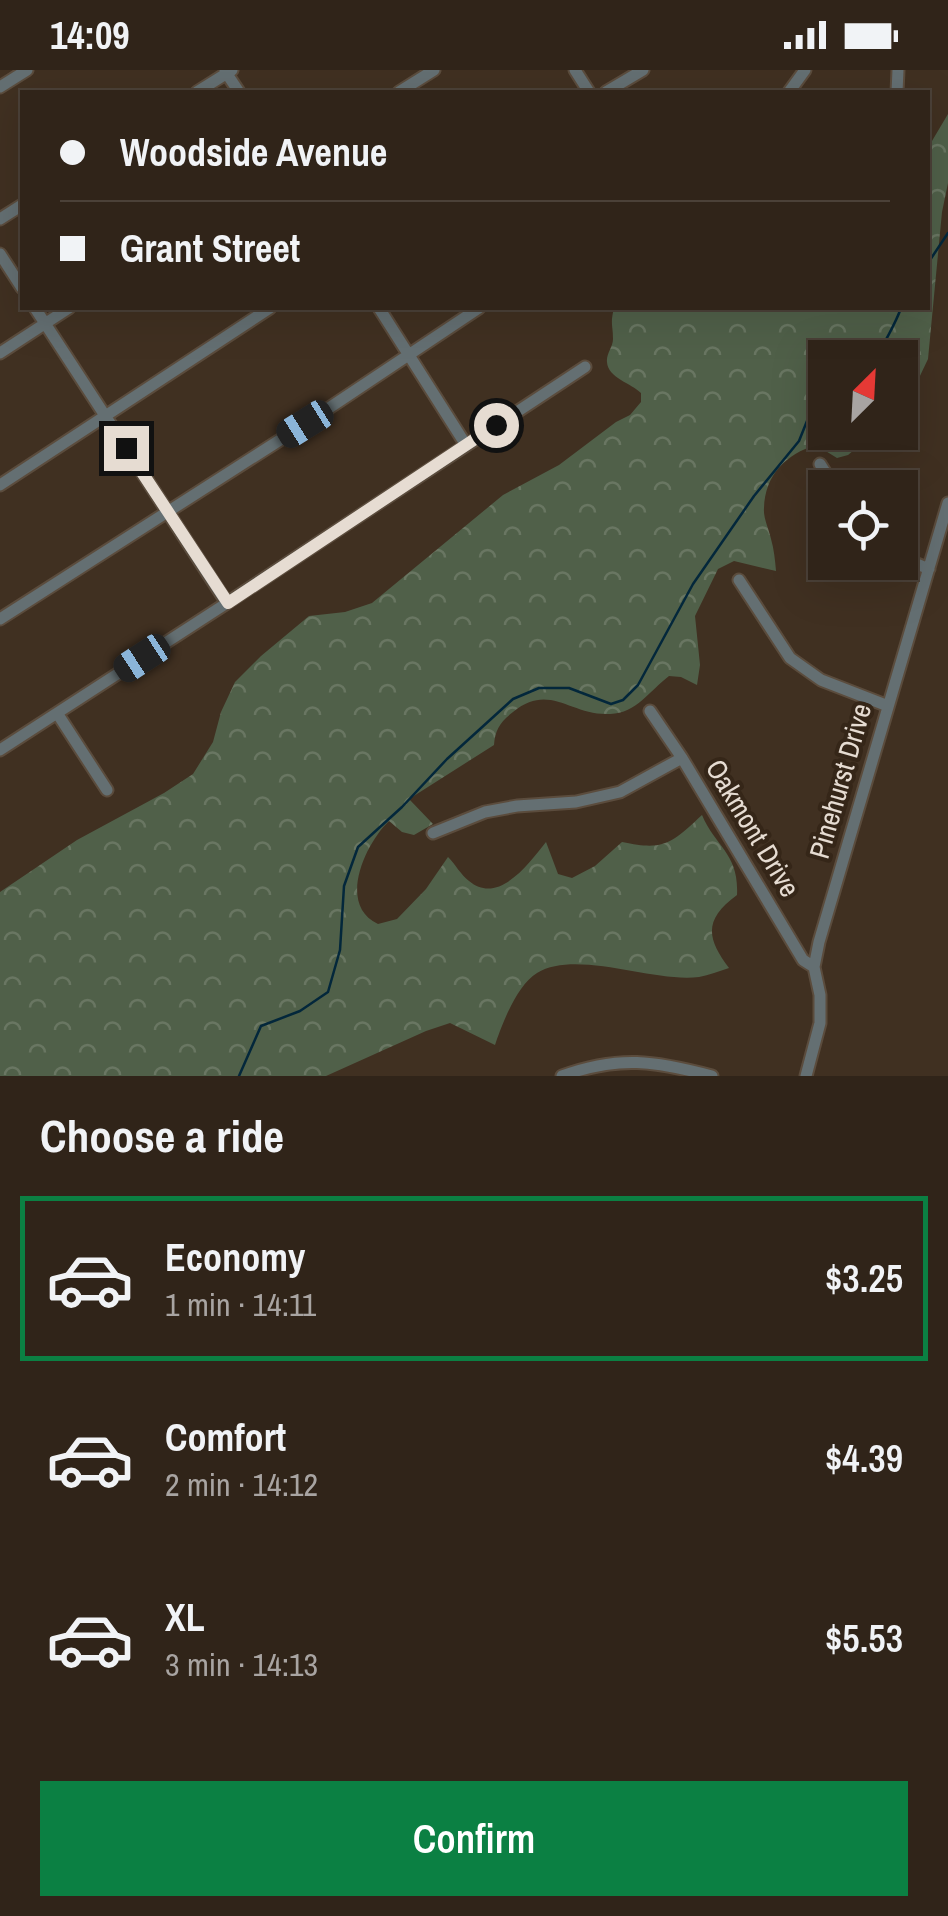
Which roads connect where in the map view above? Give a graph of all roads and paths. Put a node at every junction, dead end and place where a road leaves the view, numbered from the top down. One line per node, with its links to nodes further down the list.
1 (27, 70): 5 (street)
2 (434, 70): 7 (street)
3 (642, 70): 8 (street)
4 (228, 71): 6 (street)
5 (0, 87)
6 (200, 90)
7 (403, 90)
8 (609, 90)
9 (0, 254): 10 (street)
10 (20, 285)
11 (36, 310): 16 (street)
12 (66, 310): 16 (street)
13 (267, 310): 20 (street)
14 (380, 310): 18 (street)
15 (476, 310): 18 (street)
16 (45, 323): 17 (street); 20 (street)
17 (0, 353)
18 (409, 354): 21 (street); 26 (street)
19 (585, 367): 21 (street)
20 (106, 417): 24 (street); 26 (street)
21 (466, 445): 30 (street)
22 (820, 464): 23 (street)
23 (824, 470)
24 (0, 486)
25 (948, 504): 28 (street, Pinehurst Drive)
26 (167, 510): 30 (street); 31 (street)
27 (918, 564): 28 (street)
28 (929, 568): 32 (street, Pinehurst Drive)
29 (739, 580): 32 (street)
30 (228, 603): 34 (street)
31 (0, 618)
32 (888, 706): 39 (street, Pinehurst Drive)
33 (650, 711): 36 (street, Oakmont Drive)
34 (58, 712): 35 (street); 37 (street)
35 (0, 750)
36 (682, 758): 38 (street); 39 (street, Oakmont Drive)
37 (107, 790)
38 (433, 833)
39 (814, 967): 43 (street, Pinehurst Drive)
40 (588, 1072): 41 (street); 42 (street)
41 (562, 1076)
42 (712, 1076)
43 (806, 1076)

